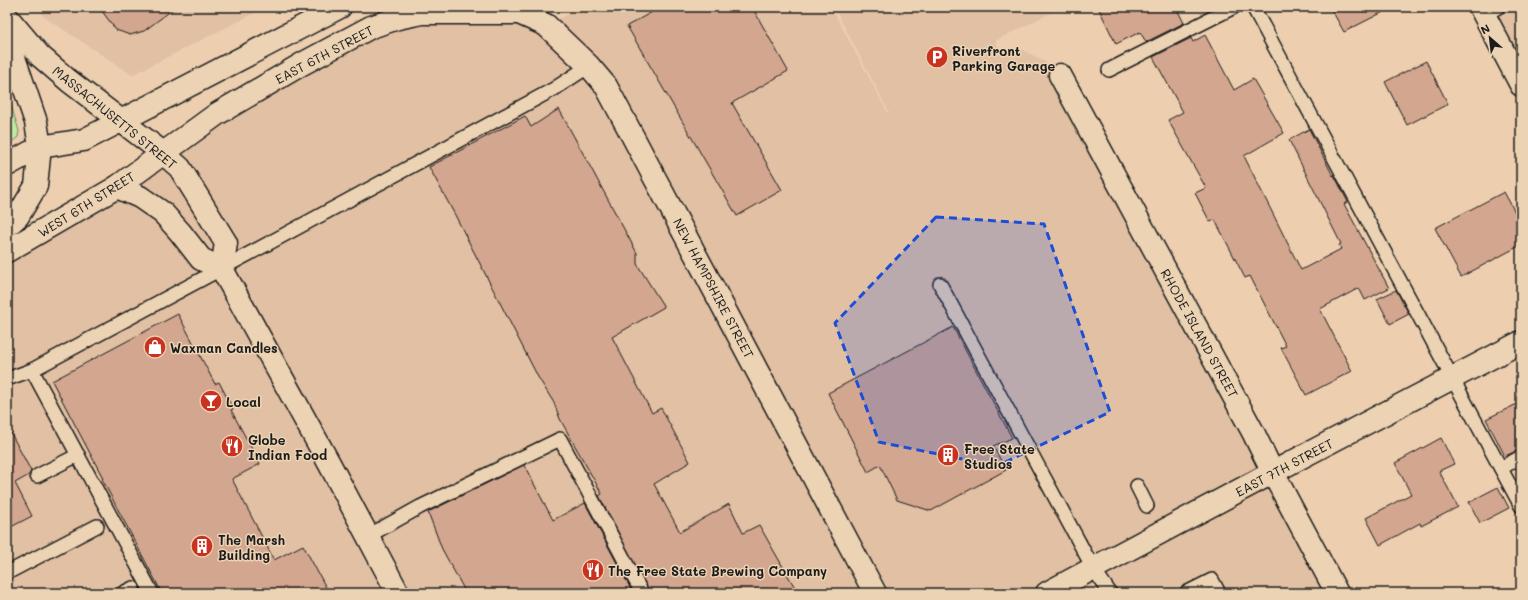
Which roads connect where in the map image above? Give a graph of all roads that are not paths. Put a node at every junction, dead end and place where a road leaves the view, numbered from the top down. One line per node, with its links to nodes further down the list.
1 (340, 7): 12 (main road)
2 (1234, 7): 9 (lane)
3 (1253, 7): 23 (lane)
4 (516, 10): 8 (main road, NEW HAMPSHIRE STREET); 14 (main road, EAST 6TH STREET)
5 (1487, 10): 11 (main road)
6 (7, 17): 12 (main road, MASSACHUSETTS STREET)
7 (7, 37): 13 (main road)
8 (589, 66): 19 (lane); 40 (main road, NEW HAMPSHIRE STREET)
9 (1109, 70)
10 (1060, 75): 28 (main road, RHODE ISLAND STREET)
11 (1521, 85)
12 (121, 121): 13 (main road); 14 (main road, MASSACHUSETTS STREET)
13 (40, 147): 15 (main road); 17 (main road)
14 (163, 153): 16 (main road, WEST 6TH STREET); 19 (main road, MASSACHUSETTS STREET)
15 (7, 165)
16 (117, 187): 18 (main road, WEST 6TH STREET); 19 (main road)
17 (7, 226)
18 (7, 251)
19 (222, 268): 22 (lane); 34 (main road)
20 (940, 284): 35 (lane)
21 (1521, 342): 23 (main road, EAST 7TH STREET)
22 (32, 370): 24 (lane); 25 (lane)
23 (1453, 378): 27 (lane); 28 (main road, EAST 7TH STREET)
24 (7, 379)
25 (78, 455): 29 (lane); 37 (lane)
26 (1521, 457): 27 (lane)
27 (1501, 468): 32 (lane)
28 (1273, 473): 35 (main road, EAST 7TH STREET); 45 (main road, RHODE ISLAND STREET)
29 (37, 476)
30 (1137, 486): 31 (lane)
31 (1147, 506)
32 (1521, 506)
33 (97, 526): 36 (lane)
34 (368, 536): 38 (main road); 39 (lane)
35 (1093, 568): 41 (main road, EAST 7TH STREET); 42 (lane)
36 (7, 573)
37 (152, 593)
38 (398, 593)
39 (642, 593)
40 (875, 593)
41 (1047, 593)
42 (1110, 593)
43 (1186, 593): 44 (lane)
44 (1219, 593)
45 (1337, 593)

